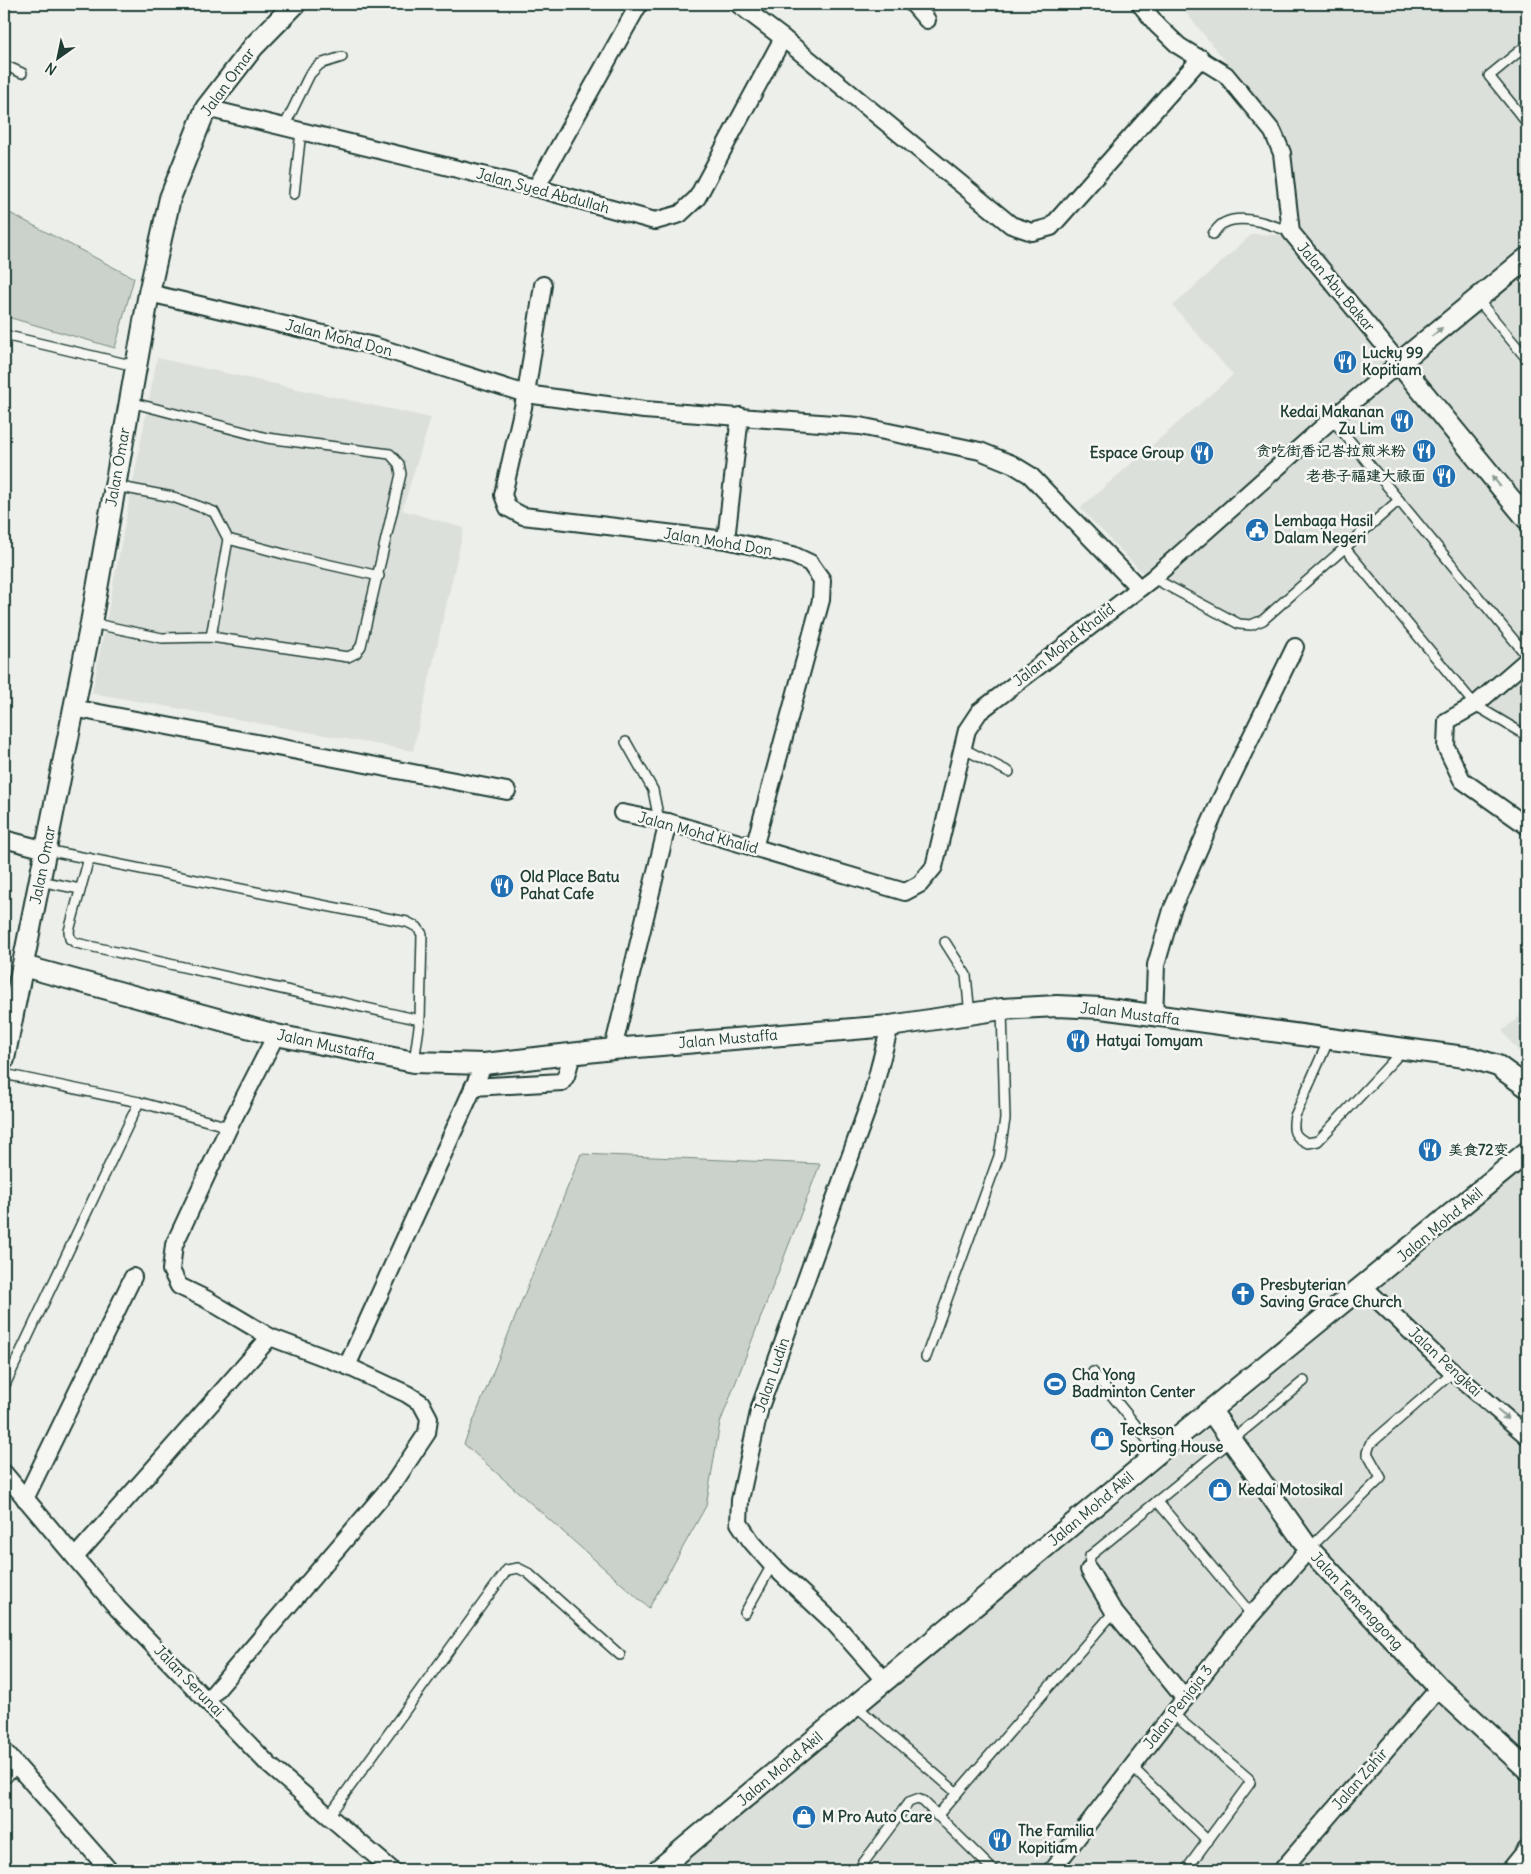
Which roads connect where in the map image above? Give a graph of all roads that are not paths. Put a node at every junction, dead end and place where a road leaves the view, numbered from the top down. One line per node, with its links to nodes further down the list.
1 (295, 4): 13 (street, Jalan Omar)
2 (639, 4): 17 (street)
3 (738, 4): 7 (street)
4 (913, 4): 6 (street)
5 (1140, 4): 10 (street, Jalan Abu Bakar)
6 (927, 20)
7 (784, 38): 10 (street); 17 (street, Jalan Syed Abdullah)
8 (1527, 45): 14 (lane)
9 (342, 56): 15 (lane)
10 (1201, 58): 19 (street, Jalan Abu Bakar)
11 (4, 65): 12 (lane)
12 (22, 73)
13 (206, 108): 15 (street, Jalan Syed Abdullah); 23 (street, Jalan Omar)
14 (1527, 123)
15 (284, 127): 16 (street, Jalan Syed Abdullah)
16 (301, 131): 17 (street, Jalan Syed Abdullah); 18 (lane)
17 (536, 188)
18 (294, 194)
19 (1291, 232): 20 (lane); 27 (street, Jalan Abu Bakar)
20 (1213, 234)
21 (1527, 258): 24 (street, Jalan Mohd Khalid)
22 (543, 285): 29 (street)
23 (148, 293): 28 (street, Jalan Omar); 29 (street, Jalan Mohd Don)
24 (1477, 299): 26 (lane); 27 (street, Jalan Mohd Khalid, one-way to 24)
25 (4, 335): 28 (lane)
26 (1527, 359)
27 (1399, 363): 32 (street, Jalan Mohd Khalid); 35 (street, Jalan Abu Bakar, one-way to 27)
28 (134, 366): 30 (street, Jalan Omar)
29 (526, 394): 31 (street, Jalan Mohd Don); 37 (street, Jalan Mohd Don)
30 (130, 402): 33 (street, Jalan Omar); 39 (lane)
31 (740, 416): 37 (street); 40 (street, Jalan Mohd Don)
32 (1332, 419): 34 (lane); 40 (street, Jalan Mohd Khalid)
33 (115, 486): 36 (lane); 41 (street, Jalan Omar)
34 (1399, 500): 38 (lane); 44 (lane)
35 (1527, 519)
36 (228, 539): 39 (lane); 42 (lane)
37 (726, 540): 57 (street, Jalan Mohd Don)
38 (1345, 548): 40 (lane); 46 (lane)
39 (379, 576): 42 (lane)
40 (1146, 583): 50 (street, Jalan Mohd Khalid)
41 (91, 623): 42 (lane); 47 (street, Jalan Omar)
42 (212, 637)
43 (1295, 647): 66 (street)
44 (1527, 656)
45 (1527, 660): 46 (street)
46 (1475, 705): 48 (lane); 55 (street)
47 (73, 708): 52 (street); 58 (street, Jalan Omar)
48 (1527, 736)
49 (626, 742): 54 (lane)
50 (964, 748): 51 (lane); 57 (street, Jalan Mohd Khalid)
51 (1009, 772)
52 (507, 791)
53 (622, 813): 54 (street, Jalan Mohd Khalid)
54 (664, 821): 57 (street, Jalan Mohd Khalid); 72 (street)
55 (1527, 826)
56 (4, 839): 58 (street)
57 (754, 848)
58 (46, 850): 59 (lane); 60 (street, Jalan Omar)
59 (89, 858): 61 (lane); 67 (lane)
60 (40, 882): 61 (lane); 63 (street, Jalan Omar)
61 (80, 889): 67 (lane)
62 (945, 942): 65 (lane)
63 (23, 966): 69 (street, Jalan Mustaffa); 71 (street)
64 (1002, 1009): 65 (street, Jalan Mustaffa); 66 (street, Jalan Mustaffa); 86 (lane)
65 (970, 1015): 68 (street, Jalan Mustaffa)
66 (1154, 1017): 70 (street, Jalan Mustaffa)
67 (420, 1020): 75 (lane)
68 (890, 1026): 72 (street, Jalan Mustaffa); 101 (street, Jalan Ludin)
69 (276, 1035): 75 (street, Jalan Mustaffa); 81 (street)
70 (1329, 1039): 73 (street, Jalan Mustaffa); 73 (lane)
71 (4, 1046)
72 (613, 1049): 74 (street, Jalan Mustaffa)
73 (1404, 1049): 79 (street, Jalan Mustaffa)
74 (572, 1054): 76 (street, Jalan Mustaffa); 78 (street)
75 (414, 1062): 76 (street, Jalan Mustaffa)
76 (484, 1064): 78 (street)
77 (4, 1074): 80 (lane)
78 (473, 1087): 87 (street)
79 (1527, 1087)
80 (139, 1102): 81 (lane); 91 (lane)
81 (229, 1126): 85 (street)
82 (1527, 1152): 84 (street, Jalan Mohd Akil)
83 (133, 1277): 97 (street)
84 (1364, 1287): 89 (street, Jalan Pengkai); 92 (street, Jalan Mohd Akil)
85 (270, 1337): 87 (street); 100 (street)
86 (926, 1357)
87 (347, 1366): 110 (street)
88 (1093, 1372): 95 (lane)
89 (1453, 1372): 93 (street, Jalan Pengkai, one-way to 93); 99 (lane)
90 (1304, 1381): 94 (lane)
91 (4, 1387)
92 (1211, 1411): 94 (street, Jalan Temenggong); 95 (street, Jalan Mohd Akil)
93 (1526, 1433)
94 (1231, 1441): 98 (lane); 99 (street, Jalan Temenggong)
95 (1158, 1453): 107 (street, Jalan Mohd Akil)
96 (4, 1473): 97 (street, Jalan Serunai)
97 (26, 1499): 100 (street, Jalan Serunai)
98 (1157, 1501): 102 (lane); 105 (lane)
99 (1309, 1549): 105 (street, Jalan Penjaja 3); 108 (street, Jalan Temenggong)
100 (76, 1556): 110 (street, Jalan Serunai)
101 (772, 1565): 104 (lane); 107 (street, Jalan Ludin)
102 (1089, 1570): 103 (street)
103 (1114, 1612): 109 (street); 118 (lane)
104 (744, 1613)
105 (1252, 1615): 109 (street, Jalan Penjaja 3)
106 (620, 1655): 120 (lane)
107 (885, 1681): 111 (street, Jalan Mohd Akil)
108 (1439, 1688): 116 (street, Jalan Temenggong); 130 (street, Jalan Zahir)
109 (1185, 1699): 112 (street, Jalan Penjaja 3)
110 (208, 1700): 120 (street, Jalan Serunai)
111 (856, 1706): 118 (lane); 126 (street, Jalan Mohd Akil)
112 (1173, 1714): 115 (street, Jalan Penjaja 3); 121 (lane)
113 (4, 1751): 114 (street)
114 (18, 1767): 117 (lane); 124 (street)
115 (1132, 1767): 121 (lane); 128 (street, Jalan Penjaja 3)
116 (1527, 1769)
117 (4, 1780)
118 (957, 1793): 119 (lane)
119 (937, 1816): 123 (lane); 127 (lane)
120 (328, 1817): 125 (street, Jalan Serunai)
121 (1208, 1841): 129 (lane)
122 (1527, 1849): 131 (street)
123 (989, 1869)
124 (108, 1870)
125 (392, 1870)
126 (658, 1870)
127 (858, 1870)
128 (1052, 1870)
129 (1186, 1870)
130 (1282, 1870)
131 (1510, 1870)

